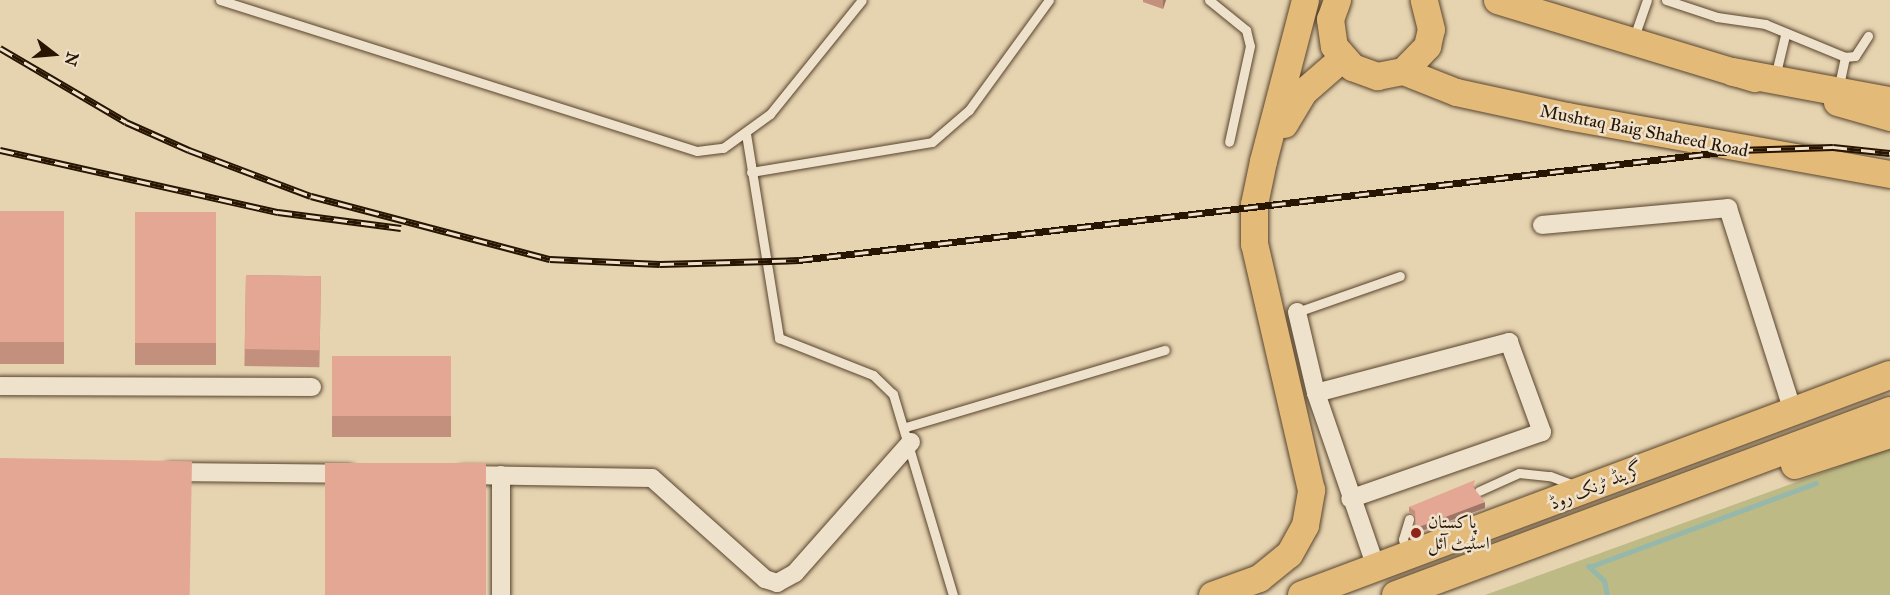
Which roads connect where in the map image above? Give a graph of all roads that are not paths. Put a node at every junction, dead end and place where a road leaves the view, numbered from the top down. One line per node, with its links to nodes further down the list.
1 (220, 0): 22 (lane)
2 (862, 0): 22 (lane)
3 (1050, 0): 25 (lane)
4 (1209, 0): 23 (lane)
5 (1305, 0): 24 (main road)
6 (1337, 0): 15 (main road)
7 (1424, 0): 16 (main road)
8 (1497, 0): 13 (main road)
9 (1647, 0): 13 (lane)
10 (1666, 0): 11 (lane)
11 (1785, 35): 14 (lane); 18 (lane)
12 (1868, 36): 14 (lane)
13 (1632, 41): 17 (main road)
14 (1845, 57): 19 (lane)
15 (1342, 58): 16 (main road); 24 (main road)
16 (1403, 71): 26 (main road, Mushtaq Baig Shaheed Road)
17 (1733, 72): 18 (highway); 21 (main road)
18 (1775, 77): 19 (highway)
19 (1838, 90): 20 (highway)
20 (1890, 101)
21 (1890, 117)
22 (746, 134): 25 (lane)
23 (1229, 142)
24 (1263, 161): 54 (main road)
25 (751, 172): 37 (lane)
26 (1890, 174)
27 (1542, 225): 35 (street)
28 (1400, 276): 29 (lane)
29 (1297, 312): 34 (street)
30 (1165, 350): 37 (lane)
31 (1890, 375): 35 (highway, گرینڈ ٹرنک روڈ)
32 (0, 386): 33 (street)
33 (312, 387)
34 (1316, 393): 48 (street); 48 (street)
35 (1792, 408): 39 (highway, گرینڈ ٹرنک روڈ)
36 (1890, 411): 44 (highway, گرینڈ ٹرنک روڈ)
37 (908, 434): 43 (street); 53 (lane)
38 (1890, 434): 44 (highway)
39 (1679, 453): 45 (highway); 47 (highway, گرینڈ ٹرنک روڈ)
40 (155, 472): 41 (street)
41 (370, 474)
42 (441, 474): 43 (street)
43 (501, 475): 52 (street)
44 (1723, 477): 45 (highway, گرینڈ ٹرنک روڈ)
45 (1694, 487): 56 (highway, گرینڈ ٹرنک روڈ)
46 (1479, 491): 47 (lane)
47 (1585, 491): 50 (highway, گرینڈ ٹرنک روڈ)
48 (1350, 499): 51 (street)
49 (1409, 519): 50 (lane)
50 (1407, 559): 51 (highway, گرینڈ ٹرنک روڈ)
51 (1377, 570): 55 (highway, گرینڈ ٹرنک روڈ)
52 (501, 595)
53 (953, 595)
54 (1212, 595)
55 (1302, 595)
56 (1396, 595)

